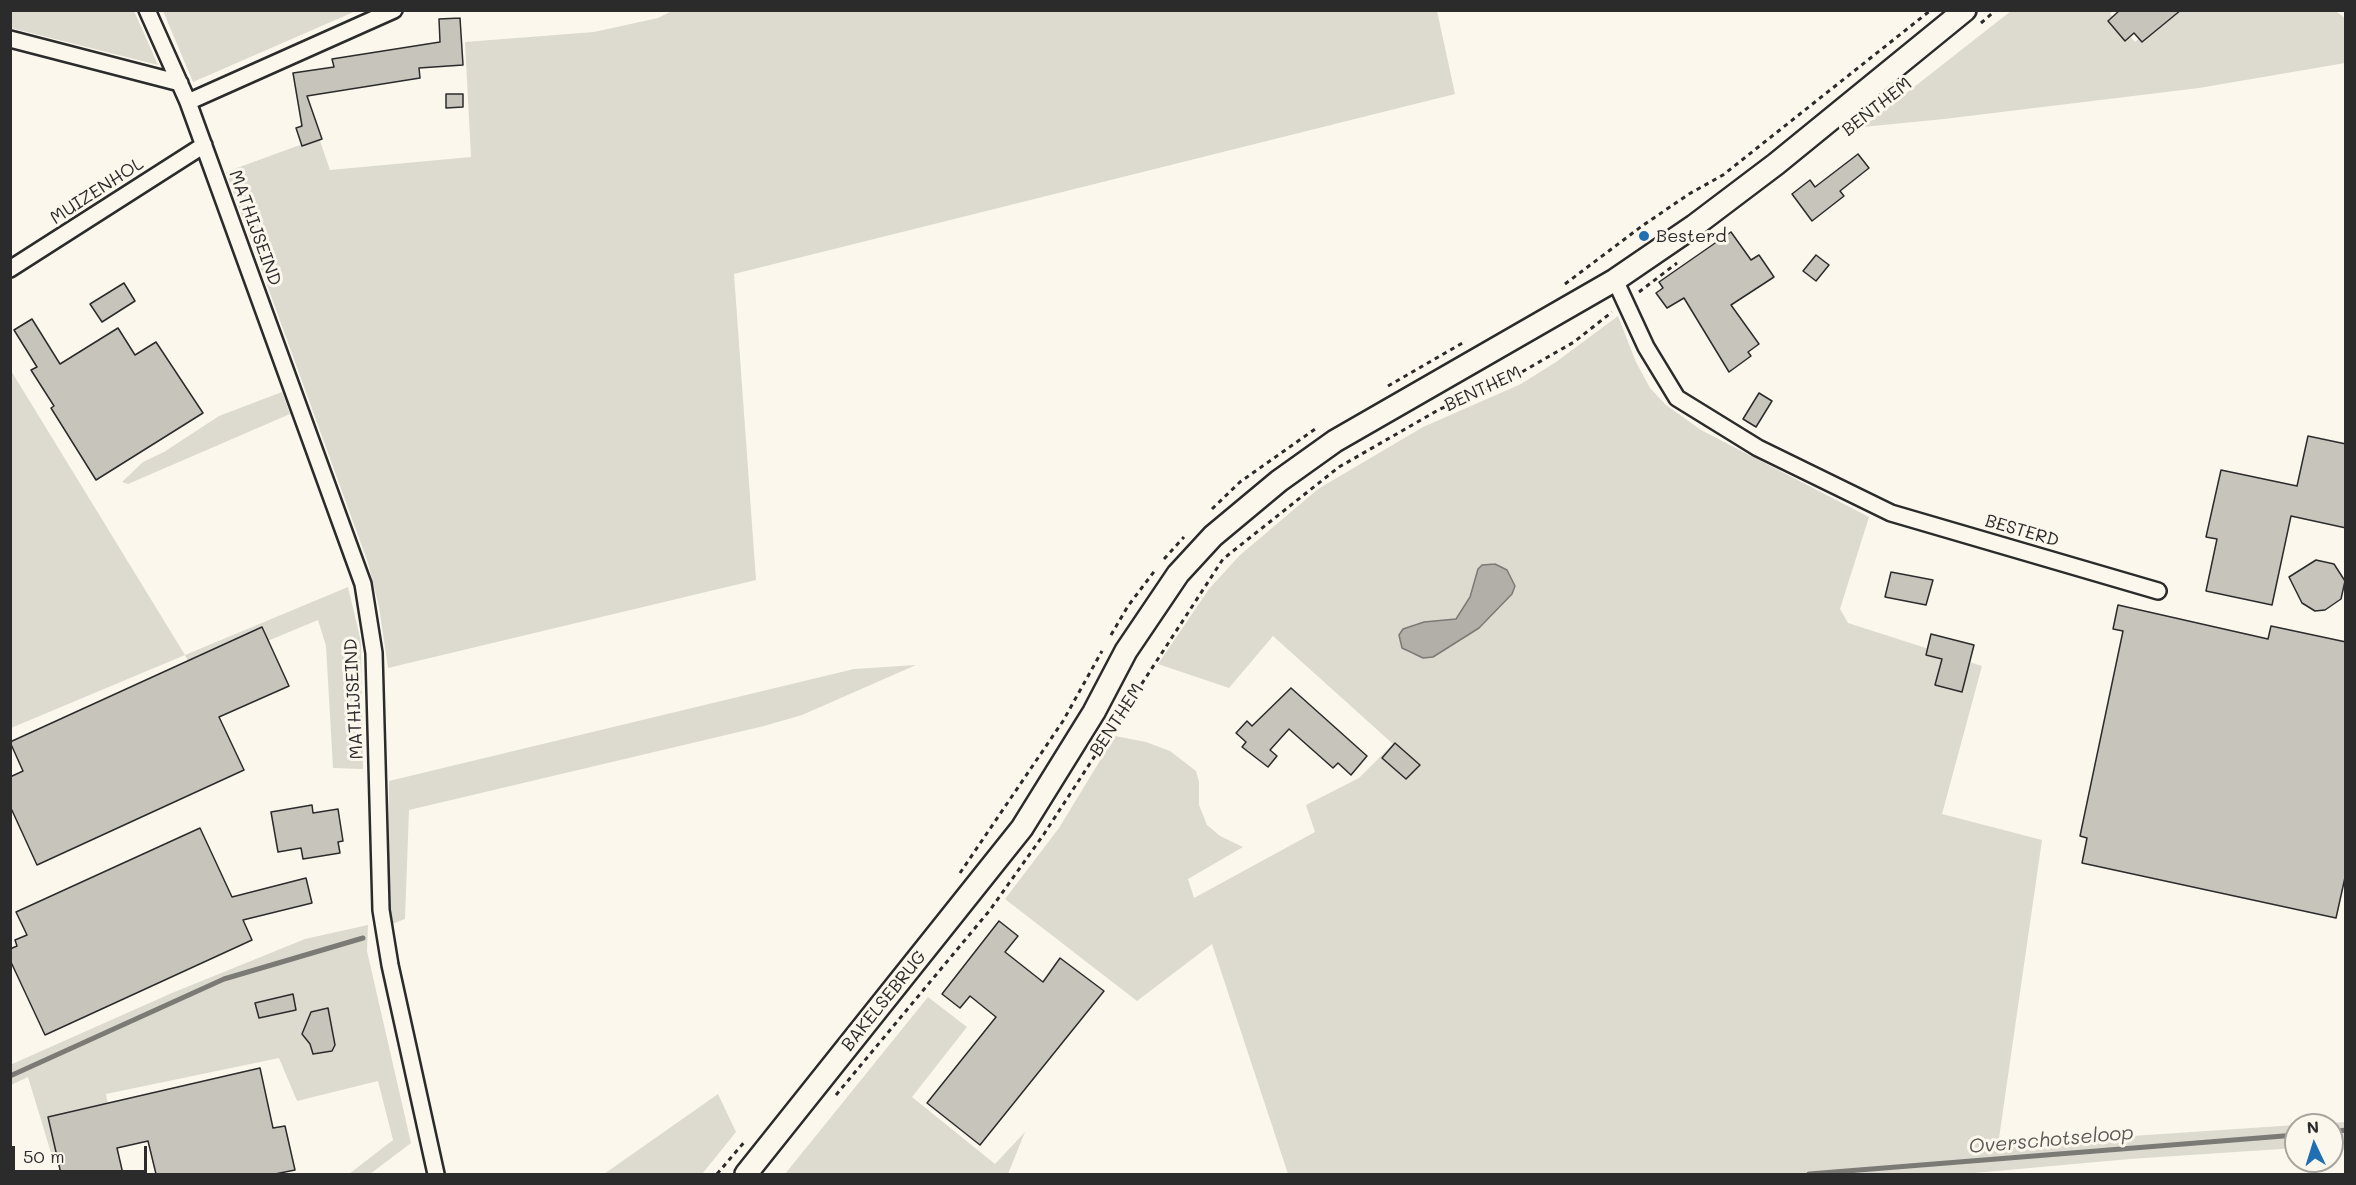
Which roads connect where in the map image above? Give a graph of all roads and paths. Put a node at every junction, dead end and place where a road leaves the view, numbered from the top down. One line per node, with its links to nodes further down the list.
1 (147, 10): 6 (street, MATHIJSEIND)
2 (394, 10): 7 (street)
3 (1996, 10): 4 (path)
4 (1971, 18): 11 (main road, BENTHEM)
5 (10, 39): 6 (street)
6 (180, 83): 7 (street, MATHIJSEIND)
7 (188, 102): 8 (street, MATHIJSEIND)
8 (204, 145): 10 (street, MUIZENHOL); 17 (street, MATHIJSEIND)
9 (1686, 256): 12 (path, BENTHEM)
10 (10, 269)
11 (1615, 280): 12 (street, BESTERD); 14 (main road, BENTHEM)
12 (1626, 301): 13 (street, BESTERD); 15 (path, BENTHEM)
13 (2158, 591)
14 (1022, 828): 18 (main road, BAKELSEBRUG)
15 (1044, 834): 16 (path, BAKELSEBRUG)
16 (831, 1102)
17 (436, 1174)
18 (746, 1174)

